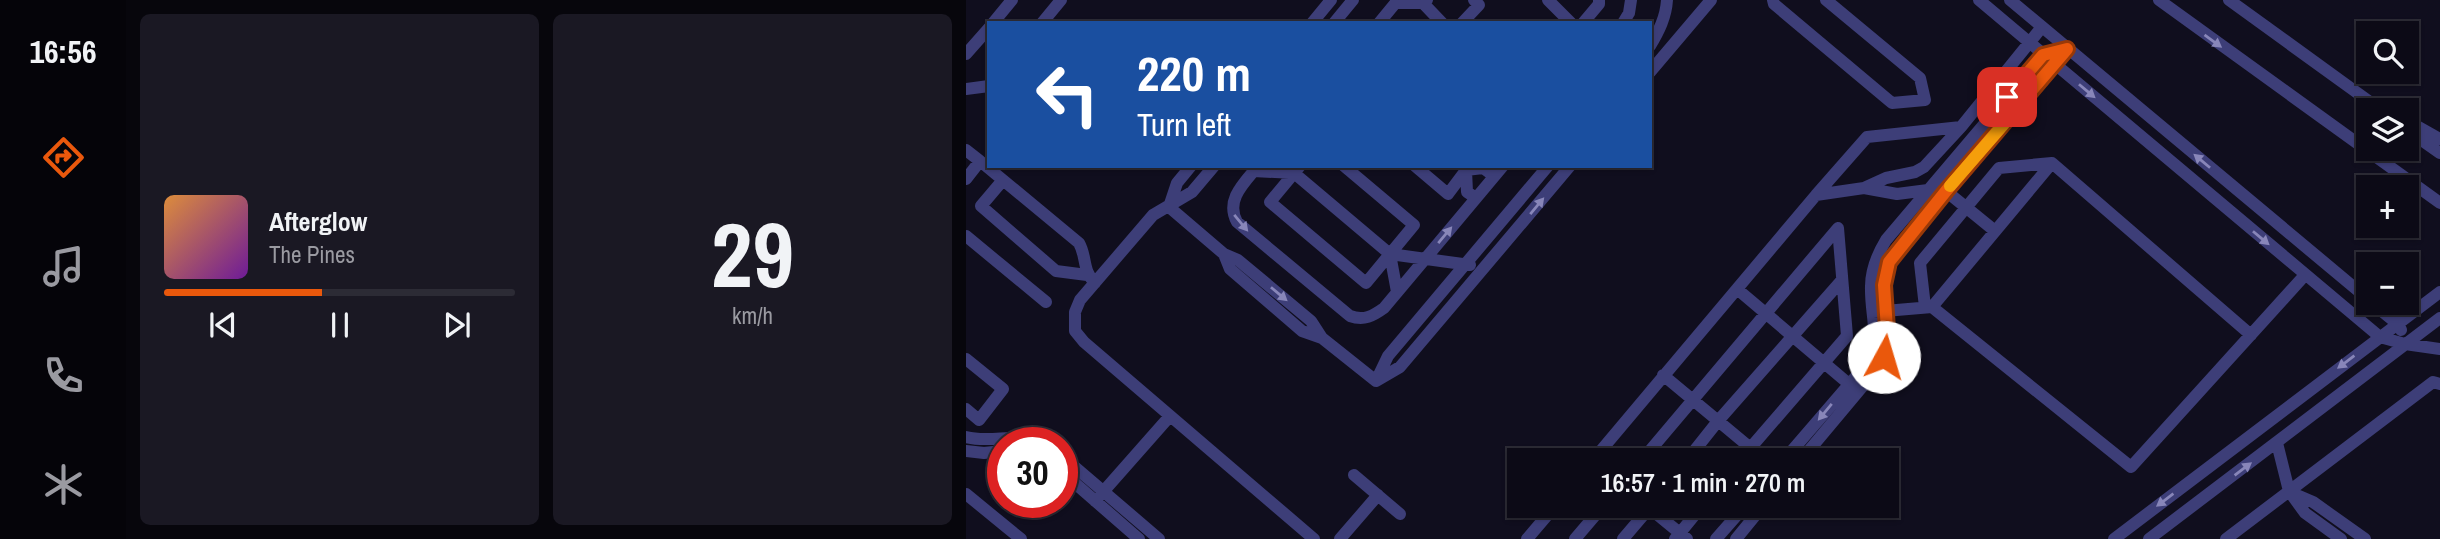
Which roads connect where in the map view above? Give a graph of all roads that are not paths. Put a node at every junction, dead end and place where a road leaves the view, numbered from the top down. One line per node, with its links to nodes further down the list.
1 (1012, 0): 18 (street)
2 (1061, 0): 19 (street)
3 (1331, 0): 20 (street)
4 (1353, 0): 21 (street)
5 (1474, 0): 24 (street)
6 (1548, 0): 25 (street)
7 (1667, 0): 29 (street)
8 (1711, 0): 35 (street)
9 (1773, 0): 10 (street)
10 (1826, 0)
11 (1979, 0): 30 (street)
12 (2010, 0): 27 (street)
13 (2159, 0): 69 (street, one-way to 69)
14 (2229, 0): 37 (street)
15 (1397, 1): 16 (street); 22 (street)
16 (1424, 1): 23 (street)
17 (1598, 1): 26 (street)
18 (995, 21)
19 (1044, 21)
20 (1314, 21)
21 (1336, 21)
22 (1381, 21)
23 (1440, 21)
24 (1464, 21)
25 (1569, 21)
26 (1584, 21)
27 (2042, 27): 30 (street); 31 (street)
28 (987, 29): 32 (street)
29 (1652, 43)
30 (2030, 43): 33 (street); 41 (street)
31 (2067, 49): 33 (street); 34 (street); 82 (street, one-way to 31)
32 (966, 54)
33 (2043, 55): 34 (street); 64 (street)
34 (2056, 64): 66 (street); 78 (street, one-way to 78)
35 (1652, 70)
36 (987, 86): 38 (street)
37 (2348, 87): 39 (street); 40 (street)
38 (966, 89)
39 (2364, 98)
40 (2368, 98)
41 (1961, 127): 65 (street); 67 (street)
42 (2419, 127): 44 (street)
43 (2419, 138): 46 (street)
44 (2440, 139)
45 (966, 150): 47 (street)
46 (2440, 153)
47 (980, 162): 49 (street); 62 (street)
48 (2052, 163): 71 (street); 72 (street); 94 (street)
49 (987, 167)
50 (988, 168): 63 (street)
51 (1189, 168): 70 (street)
52 (1212, 168): 70 (street)
53 (1346, 168): 74 (street)
54 (1417, 168): 55 (street)
55 (1465, 168)
56 (1466, 168): 68 (street)
57 (1546, 168): 76 (street)
58 (1568, 168): 77 (street, one-way to 58)
59 (1256, 169): 60 (street); 83 (street, one-way to 83)
60 (1295, 169): 74 (street); 74 (street)
61 (1499, 171): 68 (street)
62 (966, 179)
63 (1003, 180): 79 (street); 79 (street)
64 (1931, 186): 65 (street); 66 (street); 88 (street)
65 (1864, 188): 67 (street)
66 (1946, 191): 71 (street); 88 (street)
67 (1816, 195): 81 (street)
68 (1476, 198): 75 (street, one-way to 68)
69 (2440, 203)
70 (1169, 206): 79 (street); 102 (street, one-way to 102)
71 (1966, 208): 72 (street); 86 (street)
72 (1995, 231): 86 (street)
73 (966, 236): 85 (street)
74 (1390, 254): 75 (street); 83 (street)
75 (1425, 259): 76 (street); 83 (street)
76 (1465, 264): 77 (street); 87 (street)
77 (1485, 267): 92 (street)
78 (2305, 275): 94 (street); 96 (street)
79 (1091, 279): 107 (street)
80 (1842, 280): 89 (street); 95 (street); 100 (street)
81 (1737, 289): 89 (street); 101 (street)
82 (2356, 289)
83 (1397, 292)
84 (2440, 292): 93 (street)
85 (1046, 303)
86 (1928, 307): 88 (street); 94 (street)
87 (1427, 310): 92 (street); 102 (street)
88 (1880, 312): 103 (street); 117 (street)
89 (1766, 314): 95 (street); 105 (street)
90 (2387, 315): 93 (street)
91 (2440, 317): 97 (street)
92 (1440, 320): 102 (street)
93 (2399, 325): 96 (street); 97 (street)
94 (2251, 335)
95 (1793, 337): 100 (street); 108 (street)
96 (2380, 337): 97 (street); 146 (street, one-way to 146)
97 (2405, 344): 98 (street); 111 (street)
98 (2440, 349)
99 (966, 359): 106 (street)
100 (1824, 363): 103 (street); 115 (street)
101 (1663, 374): 105 (street); 112 (street)
102 (1376, 382)
103 (1849, 384): 116 (street, one-way to 116)
104 (2440, 384): 123 (street)
105 (1693, 399): 108 (street); 113 (street)
106 (966, 409)
107 (1170, 415): 126 (street); 139 (street)
108 (1718, 421): 114 (street); 115 (street)
109 (966, 437): 110 (street)
110 (987, 439)
111 (2277, 443): 123 (street); 147 (street, one-way to 111)
112 (1603, 448)
113 (1652, 448)
114 (1697, 448)
115 (1750, 448)
116 (1794, 448)
117 (1811, 448)
118 (966, 451): 119 (street)
119 (987, 453)
120 (1078, 473): 126 (street)
121 (1354, 475): 125 (street)
122 (1078, 482): 126 (street)
123 (2289, 491): 148 (street); 149 (street); 150 (street)
124 (966, 494): 136 (street)
125 (1378, 495): 127 (street); 140 (street)
126 (1100, 496): 137 (street); 138 (street)
127 (1400, 514)
128 (1545, 518): 141 (street)
129 (1593, 518): 142 (street)
130 (1640, 518): 143 (street)
131 (1661, 518): 135 (street)
132 (1693, 518): 135 (street)
133 (1734, 518): 144 (street)
134 (1753, 518): 145 (street)
135 (1680, 537)
136 (1021, 539)
137 (1139, 539)
138 (1159, 539)
139 (1314, 539)
140 (1340, 539)
141 (1527, 539)
142 (1575, 539)
143 (1623, 539)
144 (1716, 539)
145 (1736, 539)
146 (2114, 539)
147 (2149, 539)
148 (2226, 539)
149 (2341, 539)
150 (2365, 539)

